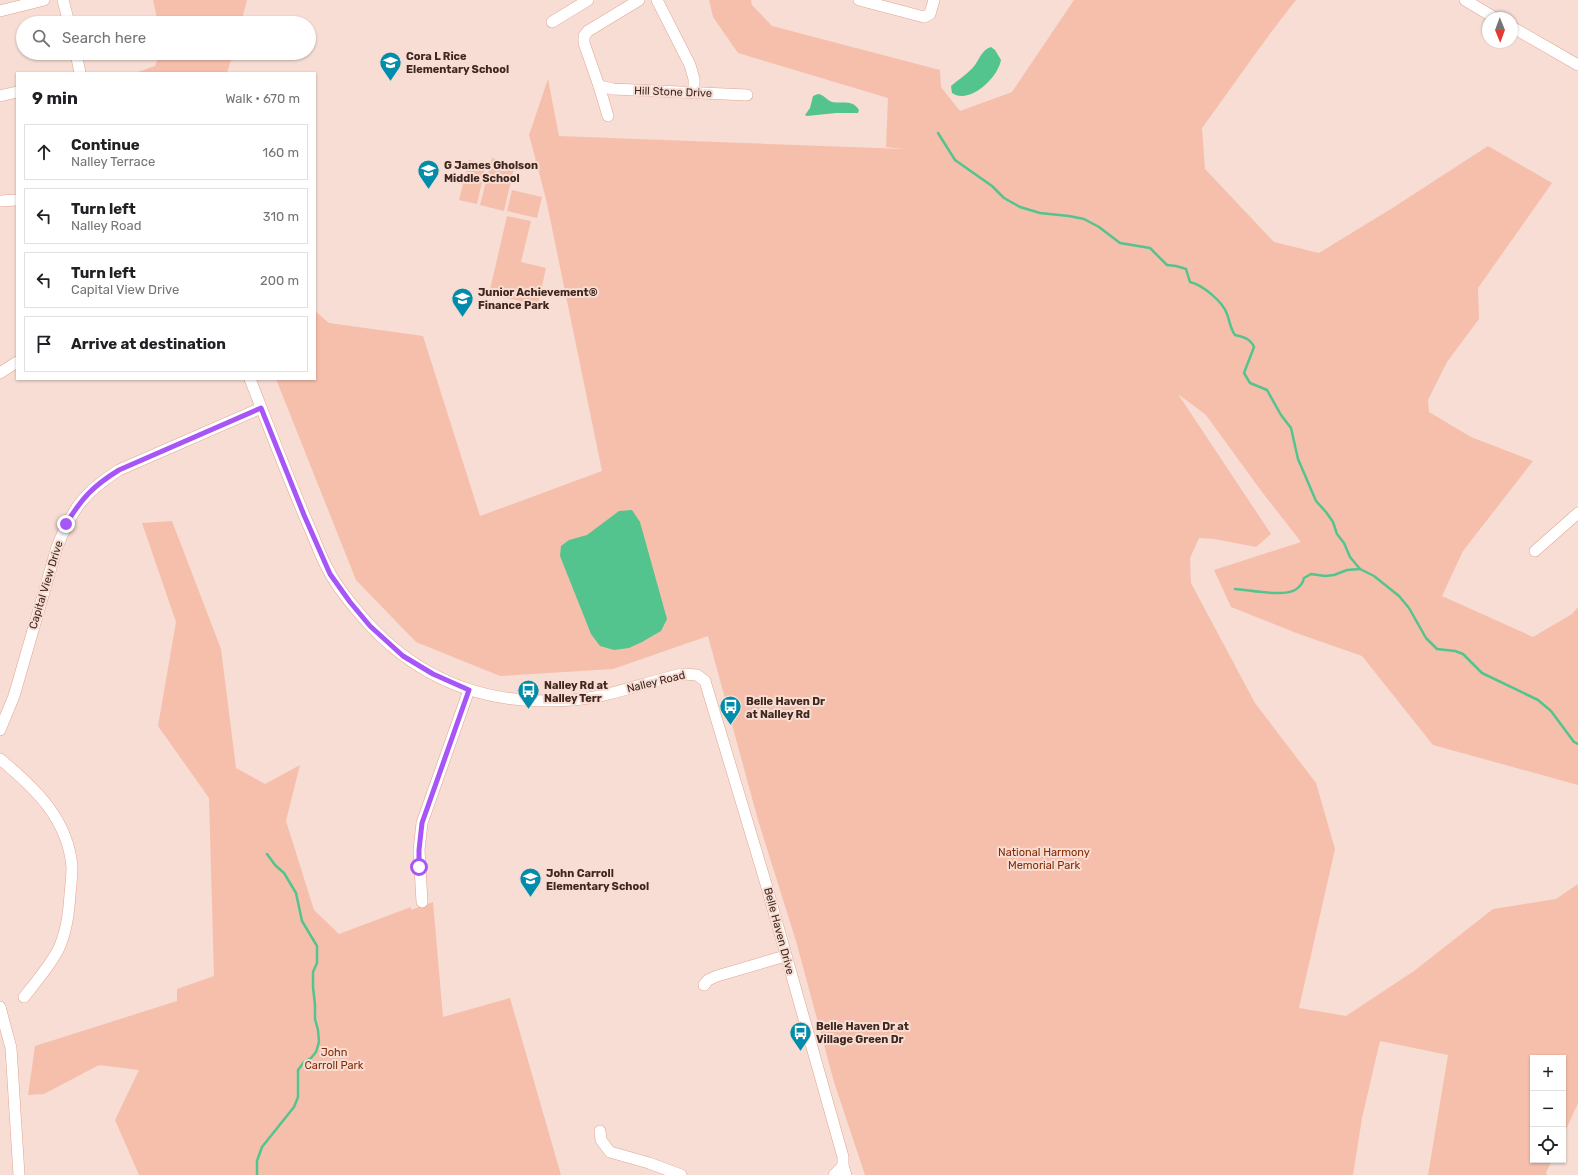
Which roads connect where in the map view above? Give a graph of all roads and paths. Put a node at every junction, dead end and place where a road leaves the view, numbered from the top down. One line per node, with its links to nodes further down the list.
1 (44, 0): 9 (street)
2 (64, 0): 11 (street)
3 (588, 0): 12 (street)
4 (639, 0): 17 (street)
5 (657, 0): 19 (street)
6 (859, 0): 7 (street)
7 (934, 0)
8 (1471, 2): 10 (street)
9 (0, 11)
10 (1486, 12)
11 (67, 16)
12 (552, 22)
13 (1518, 30): 15 (street)
14 (77, 60): 16 (street)
15 (1578, 65)
16 (80, 72)
17 (599, 86): 19 (street, Hill Stone Drive); 22 (street)
18 (16, 92): 21 (street)
19 (694, 92): 20 (street, Hill Stone Drive)
20 (747, 95)
21 (0, 96)
22 (608, 116)
23 (16, 200): 24 (street)
24 (0, 201)
25 (16, 363): 26 (street)
26 (0, 373)
27 (250, 380): 28 (street, Nalley Road)
28 (261, 408): 32 (street, Nalley Road); 33 (street, Capital View Drive)
29 (1578, 513): 30 (street)
30 (1535, 551)
31 (708, 687): 32 (street, Nalley Road); 36 (street, Belle Haven Drive)
32 (469, 690): 35 (street)
33 (0, 730)
34 (0, 759): 38 (street)
35 (422, 902)
36 (785, 956): 37 (street); 41 (street, Belle Haven Drive)
37 (704, 985)
38 (24, 997)
39 (0, 1006): 42 (street)
40 (600, 1131): 43 (street)
41 (844, 1171): 44 (street)
42 (19, 1175)
43 (681, 1175)
44 (834, 1175)

